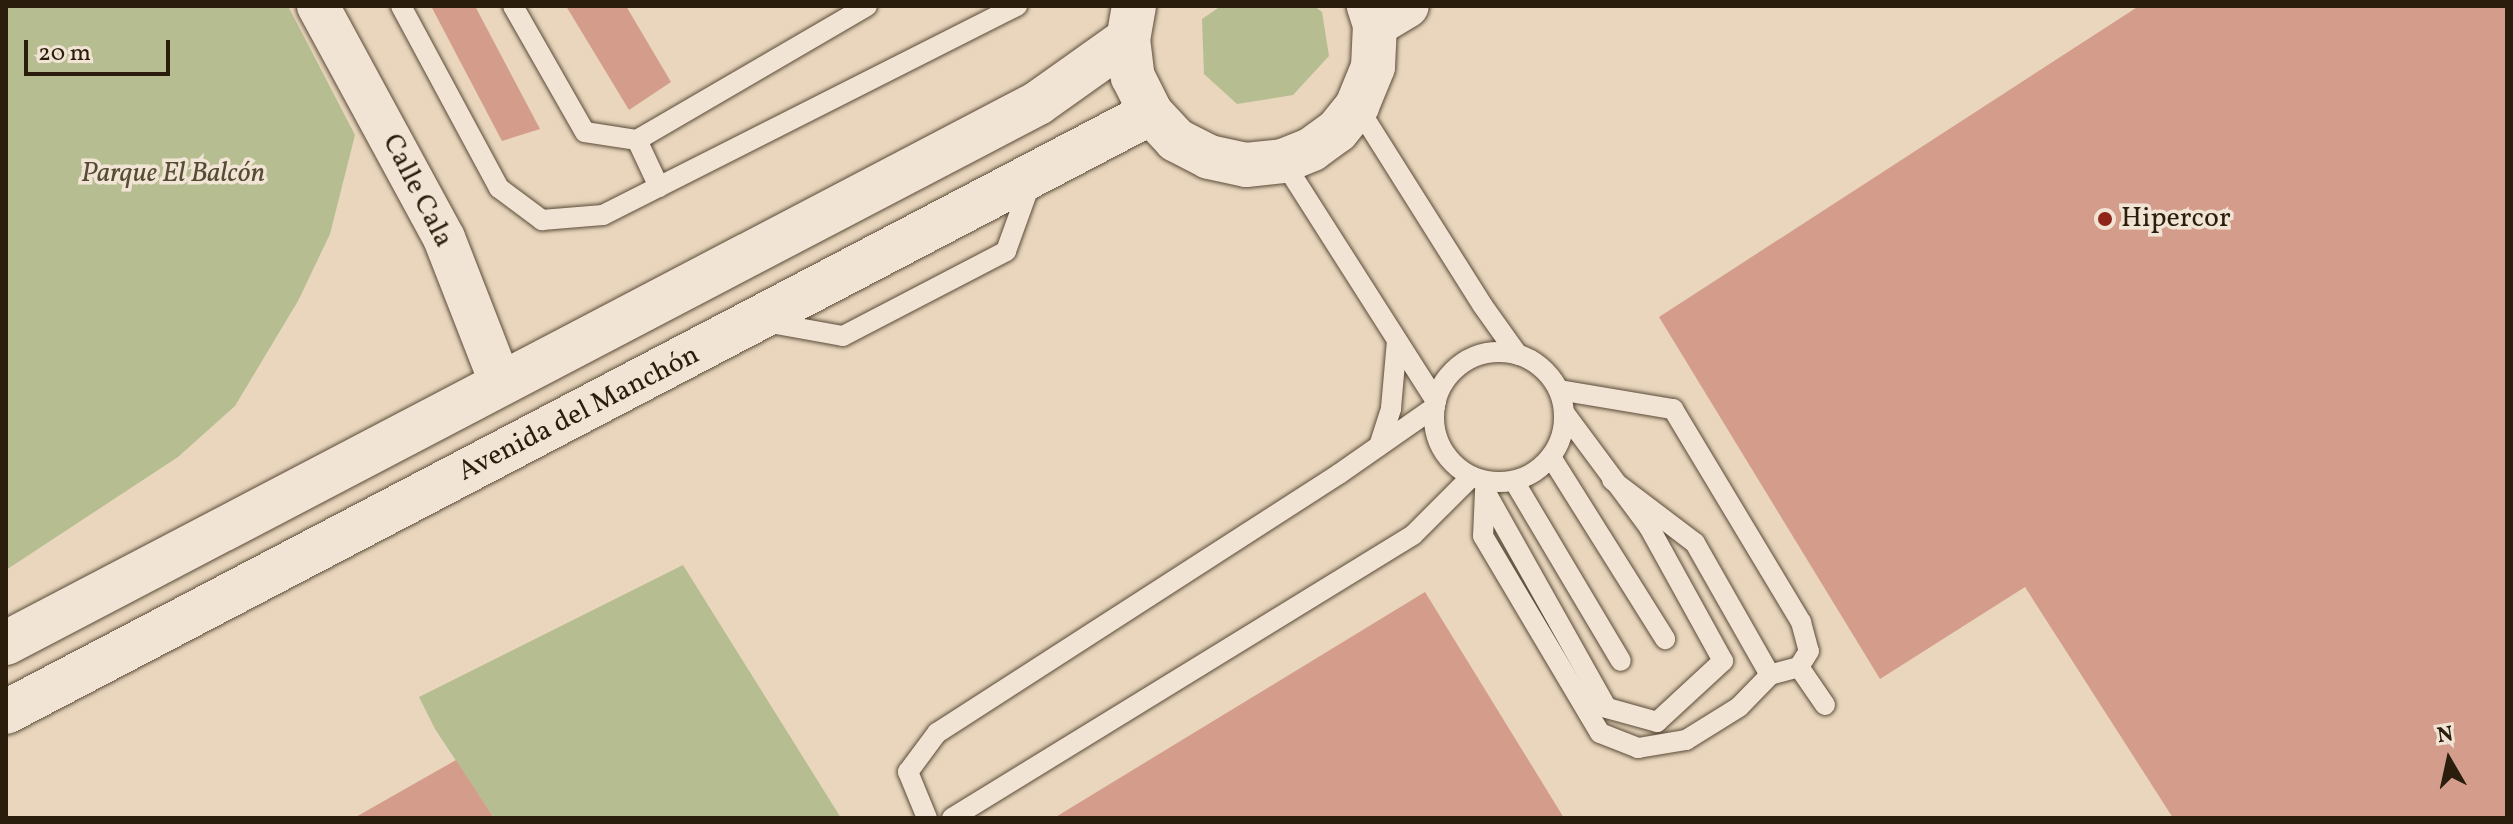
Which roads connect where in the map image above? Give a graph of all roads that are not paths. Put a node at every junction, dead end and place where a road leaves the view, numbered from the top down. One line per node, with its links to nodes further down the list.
1 (318, 6): 15 (street, Calle Cala)
2 (401, 6): 12 (lane)
3 (513, 6): 10 (lane)
4 (867, 6): 10 (lane)
5 (1017, 6): 12 (lane)
6 (1384, 12): 8 (main road)
7 (1131, 22): 9 (main road); 15 (main road)
8 (1357, 106): 11 (main road); 14 (lane)
9 (1151, 113): 11 (main road); 30 (main road, Avenida del Manchón)
10 (637, 140): 12 (lane)
11 (1283, 161): 13 (lane)
12 (659, 187)
13 (1397, 341): 17 (lane); 19 (lane)
14 (1518, 355): 16 (lane); 17 (lane)
15 (501, 384): 25 (main road)
16 (1559, 390): 18 (lane); 27 (lane)
17 (1436, 404): 19 (lane); 23 (lane)
18 (1565, 414): 20 (lane); 21 (lane)
19 (1379, 446): 31 (lane)
20 (1551, 457): 22 (lane); 24 (lane)
21 (1612, 480): 23 (lane); 28 (lane)
22 (1514, 481): 23 (lane); 26 (lane)
23 (1479, 482): 28 (lane); 32 (lane)
24 (1665, 639)
25 (6, 643)
26 (1621, 661)
27 (1799, 667): 28 (lane); 29 (lane)
28 (1770, 675)
29 (1825, 705)
30 (6, 712)
31 (927, 818)
32 (952, 818)

